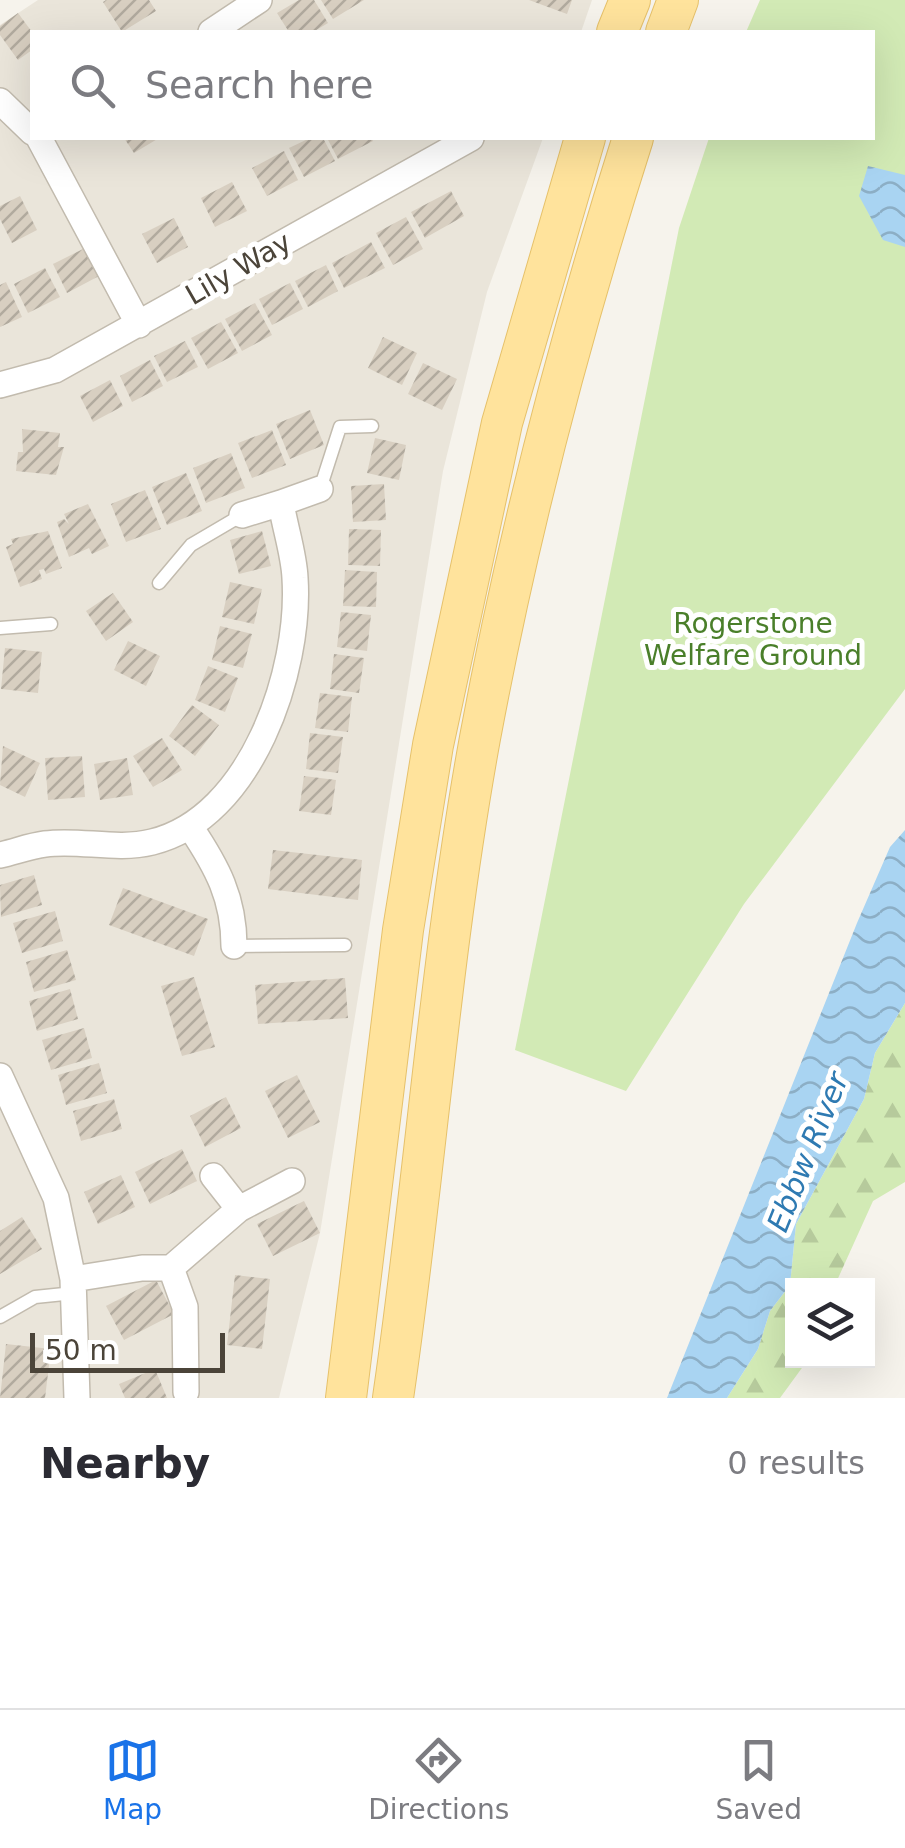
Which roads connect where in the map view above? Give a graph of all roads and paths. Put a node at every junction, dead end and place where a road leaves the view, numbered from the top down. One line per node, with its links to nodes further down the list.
1 (260, 0): 4 (street)
2 (630, 0): 5 (main road)
3 (678, 0): 6 (main road)
4 (214, 30)
5 (618, 30)
6 (667, 30)
7 (0, 101): 8 (street)
8 (30, 127)
9 (43, 140): 13 (street)
10 (466, 140): 13 (street, Lily Way)
11 (584, 140): 35 (main road)
12 (631, 140): 36 (main road)
13 (139, 325): 14 (street, Lily Way)
14 (0, 385)
15 (372, 426): 16 (lane)
16 (320, 489): 17 (street)
17 (281, 503): 18 (street); 22 (street)
18 (242, 515): 19 (lane)
19 (159, 583)
20 (51, 624): 21 (lane)
21 (0, 628)
22 (190, 828): 23 (street); 25 (street)
23 (0, 856)
24 (345, 945): 25 (lane)
25 (234, 946)
26 (0, 1076): 31 (street)
27 (213, 1176): 29 (street)
28 (292, 1181): 29 (street)
29 (239, 1209): 30 (street)
30 (172, 1268): 31 (street); 33 (street)
31 (73, 1286): 32 (lane); 34 (street)
32 (0, 1317)
33 (186, 1392)
34 (77, 1398)
35 (346, 1398)
36 (392, 1398)

